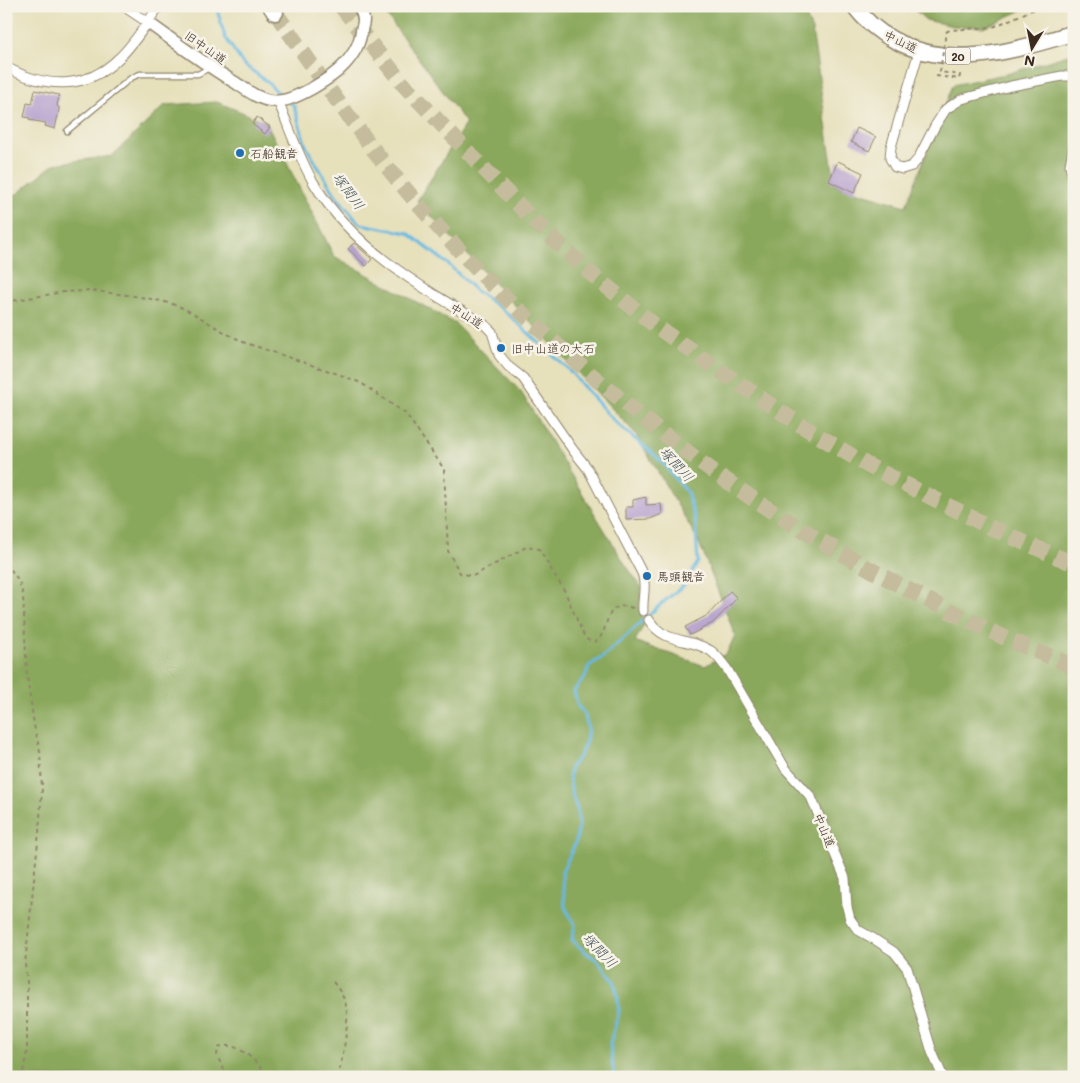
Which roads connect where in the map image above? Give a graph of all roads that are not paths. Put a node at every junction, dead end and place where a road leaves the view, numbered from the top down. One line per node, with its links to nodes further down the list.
1 (123, 6): 5 (street, 旧中山道)
2 (159, 6): 5 (street)
3 (359, 6): 11 (street)
4 (854, 6): 7 (highway, 中山道 / 20)
5 (148, 22): 8 (street); 9 (street, 旧中山道)
6 (1074, 33): 7 (highway, 中山道 / 20)
7 (918, 51): 10 (street)
8 (6, 67)
9 (210, 68): 11 (street, 旧中山道); 12 (lane)
10 (1074, 76)
11 (278, 101): 15 (street, 中山道)
12 (67, 131)
13 (1074, 144): 14 (street)
14 (1074, 182)
15 (943, 1077)

